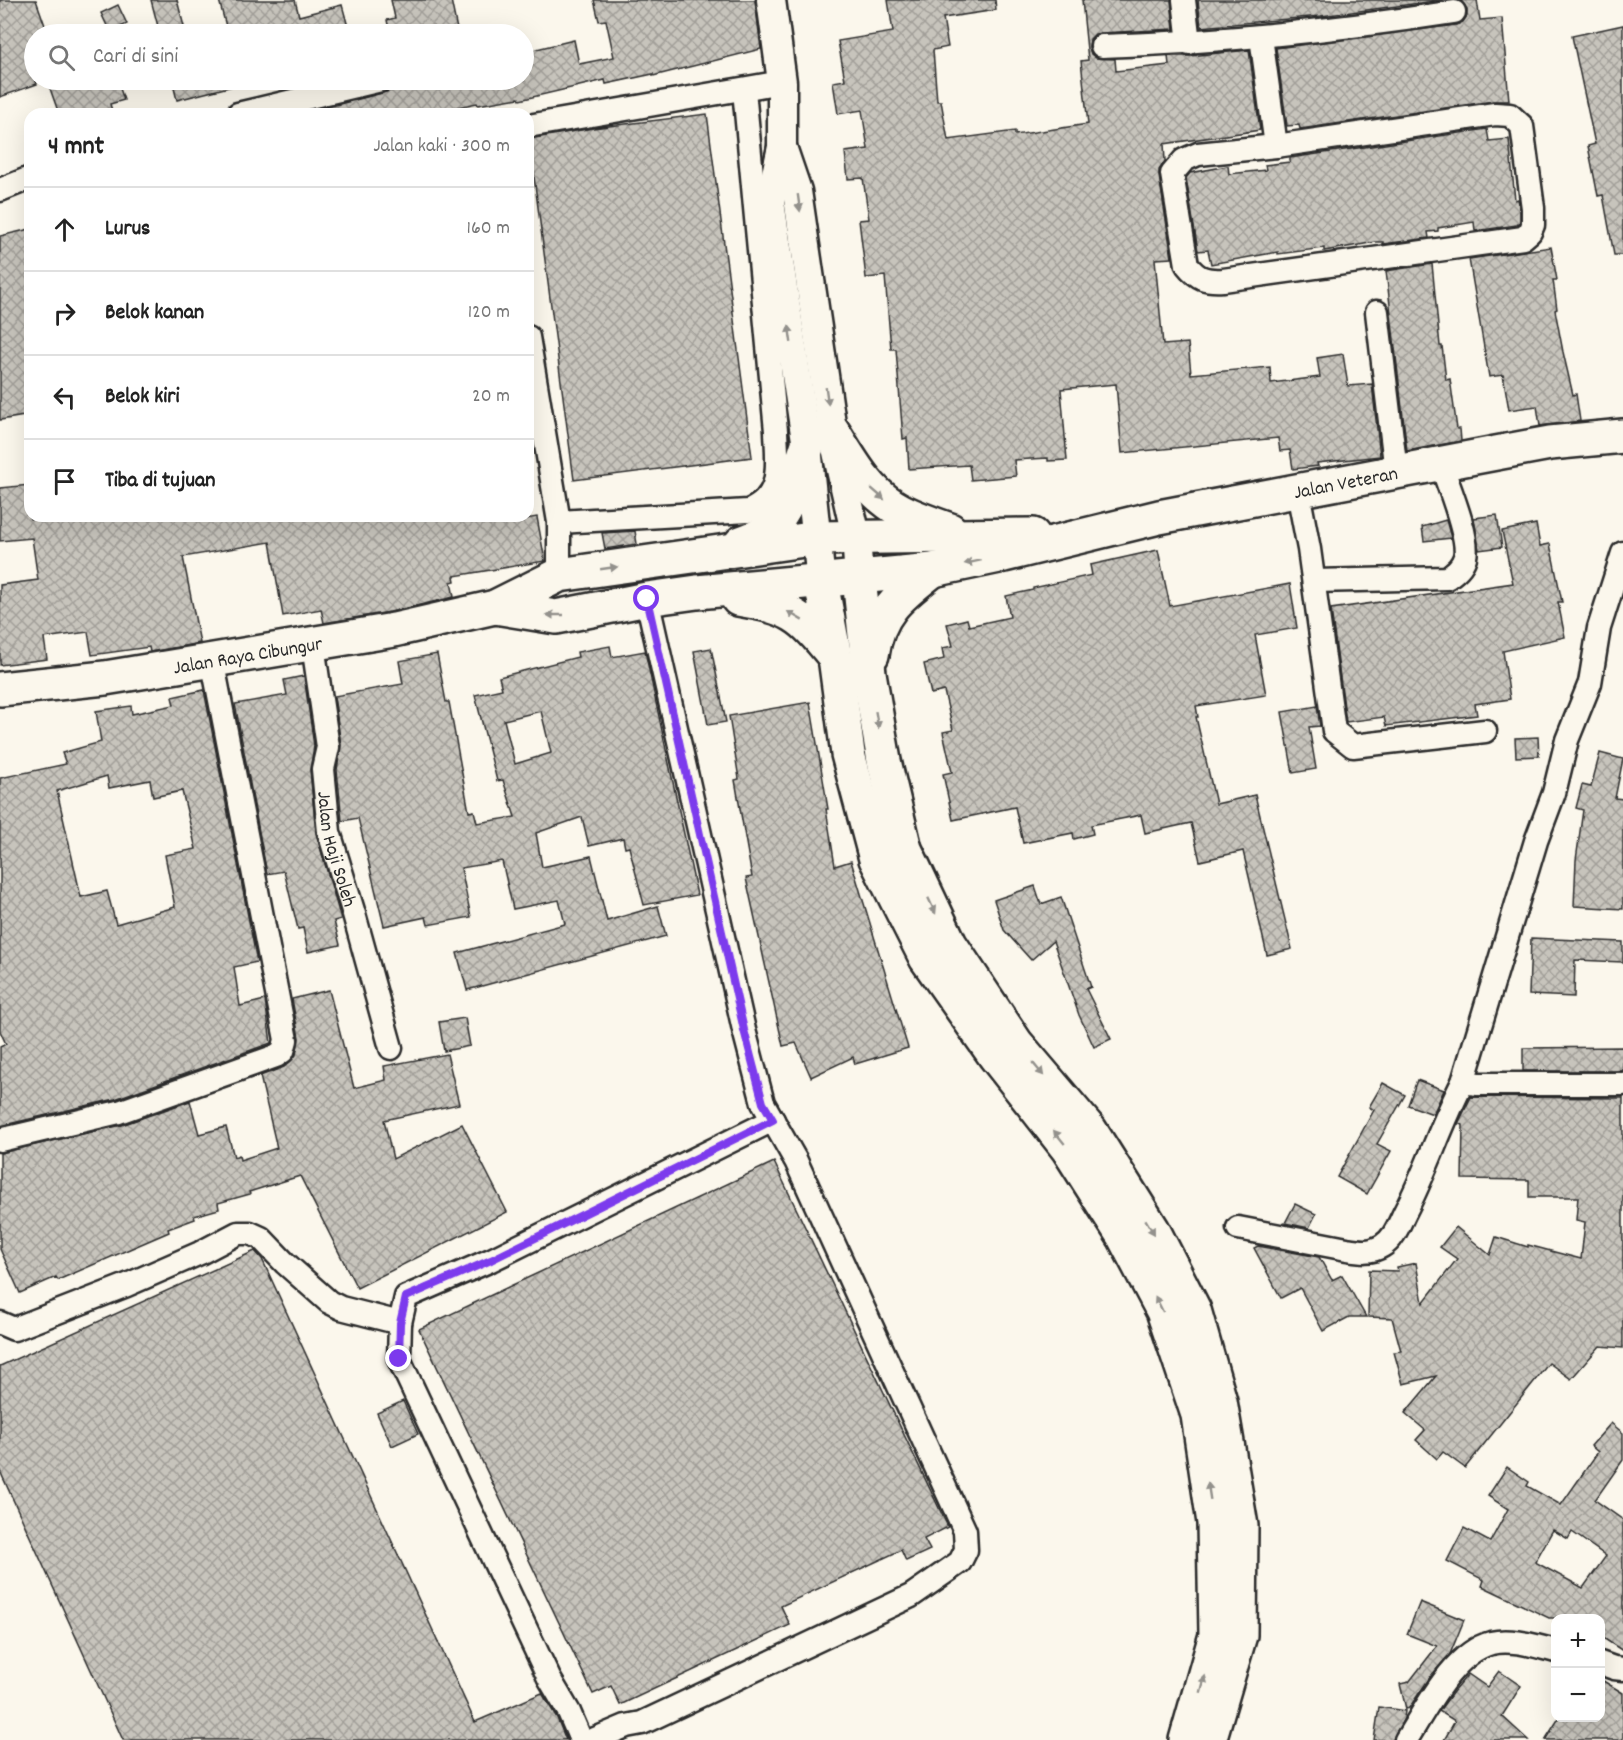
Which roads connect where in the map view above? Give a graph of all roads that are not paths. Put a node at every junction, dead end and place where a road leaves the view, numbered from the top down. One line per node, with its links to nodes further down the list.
1 (771, 0): 8 (main road)
2 (1184, 0): 5 (street)
3 (1454, 12): 4 (street)
4 (1261, 37): 5 (street); 12 (street)
5 (1189, 43): 6 (street)
6 (1102, 46)
7 (339, 90): 10 (street)
8 (782, 95): 9 (street); 19 (main road)
9 (745, 100): 11 (street); 23 (street)
10 (263, 108)
11 (534, 125)
12 (1276, 146): 12 (street)
13 (24, 180): 14 (street)
14 (0, 190)
15 (1377, 312): 21 (street)
16 (534, 405): 18 (street)
17 (1623, 436): 20 (highway, Jalan Veteran)
18 (537, 439): 23 (street)
19 (819, 439): 24 (main road); 25 (highway, one-way to 25); 26 (main road); 28 (highway)
20 (1441, 464): 21 (highway, Jalan Veteran); 33 (street)
21 (1396, 472): 22 (highway, Jalan Veteran)
22 (1298, 492): 27 (highway, Jalan Veteran); 33 (street)
23 (559, 522): 31 (street)
24 (856, 536): 25 (highway, Jalan Veteran); 26 (highway, Jalan Veteran); 32 (main road)
25 (962, 536): 27 (highway, Jalan Veteran)
26 (818, 538): 28 (highway, Jalan Veteran); 34 (main road)
27 (1071, 538): 30 (highway, Jalan Veteran, one-way to 30)
28 (720, 552): 31 (highway, Jalan Veteran, one-way to 28)
29 (1623, 553): 45 (street)
30 (933, 570): 32 (highway, Jalan Veteran); 41 (highway)
31 (559, 575): 37 (highway, Jalan Veteran)
32 (859, 578): 34 (highway, Jalan Veteran); 41 (highway)
33 (1314, 581): 43 (street)
34 (821, 582): 35 (highway, Jalan Veteran); 39 (highway)
35 (697, 592): 36 (highway); 39 (highway, one-way to 35)
36 (647, 599): 37 (highway, one-way to 37); 47 (street)
37 (495, 607): 38 (highway, Jalan Raya Cibungur)
38 (314, 645): 40 (highway, Jalan Raya Cibungur); 44 (street, Jalan Haji Soleh)
39 (835, 657): 57 (highway, one-way to 39)
40 (212, 659): 42 (highway, Jalan Raya Cibungur); 48 (street)
41 (869, 673): 58 (highway, one-way to 58)
42 (0, 689)
43 (1485, 731)
44 (391, 1048)
45 (1463, 1082): 46 (street); 49 (street)
46 (1623, 1084)
47 (773, 1120): 51 (street); 56 (street)
48 (0, 1140)
49 (1238, 1228)
50 (0, 1323): 51 (street)
51 (400, 1323): 55 (street)
52 (1551, 1650): 59 (street)
53 (1605, 1665): 54 (street)
54 (1623, 1669)
55 (581, 1740)
56 (593, 1740)
57 (1186, 1740)
58 (1209, 1740)
59 (1406, 1740)

